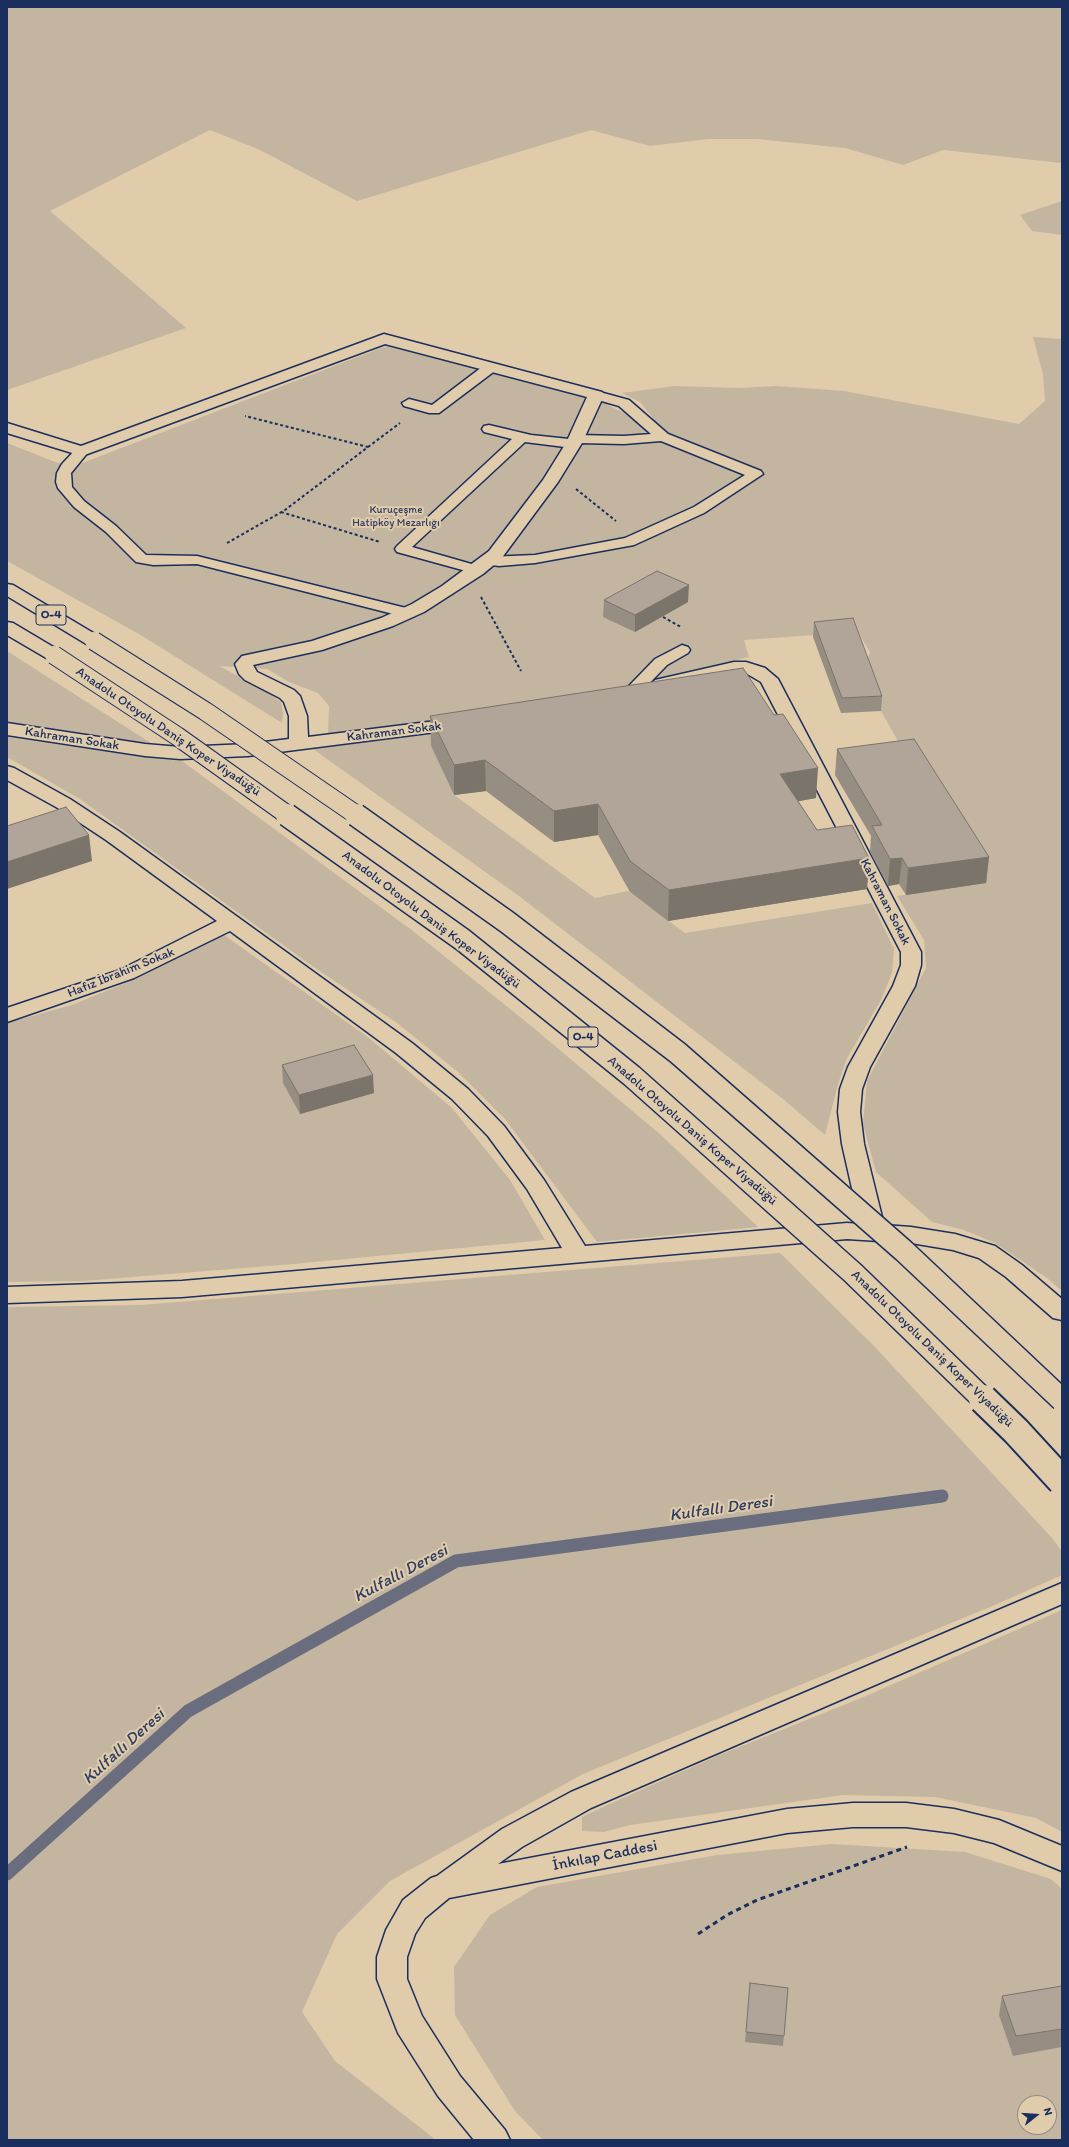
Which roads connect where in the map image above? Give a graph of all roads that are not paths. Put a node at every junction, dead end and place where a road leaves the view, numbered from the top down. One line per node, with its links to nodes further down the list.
1 (491, 367): 2 (main road); 3 (lane); 9 (main road)
2 (596, 395): 7 (lane); 8 (main road)
3 (409, 403)
4 (7, 428): 9 (main road)
5 (490, 429): 6 (lane)
6 (522, 437): 8 (lane); 10 (lane)
7 (663, 437): 8 (lane); 10 (lane)
8 (574, 441): 10 (main road)
9 (82, 451): 12 (lane)
10 (478, 569): 12 (main road)
11 (7, 589): 26 (main road, O-4, bridge)
12 (409, 612): 18 (main road)
13 (7, 627): 27 (main road, Anadolu Otoyolu Daniş Koper Viyadüğü / O-4, bridge)
14 (682, 650): 15 (lane)
15 (626, 693): 22 (main road, Kahraman Sokak)
16 (475, 722): 18 (main road, Kahraman Sokak)
17 (7, 729): 18 (main road, Kahraman Sokak)
18 (299, 744)
19 (7, 772): 20 (main road)
20 (231, 922): 21 (main road, Hafız İbrahim Sokak); 23 (main road)
21 (7, 1015)
22 (874, 1233): 23 (main road); 25 (main road)
23 (578, 1254): 24 (main road)
24 (7, 1295)
25 (1062, 1312)
26 (1062, 1400)
27 (1062, 1481)
28 (1062, 1593): 30 (main road)
29 (1062, 1859): 30 (main road, İnkılap Caddesi)
30 (441, 1887): 31 (main road, İnkılap Caddesi)
31 (494, 2140)

